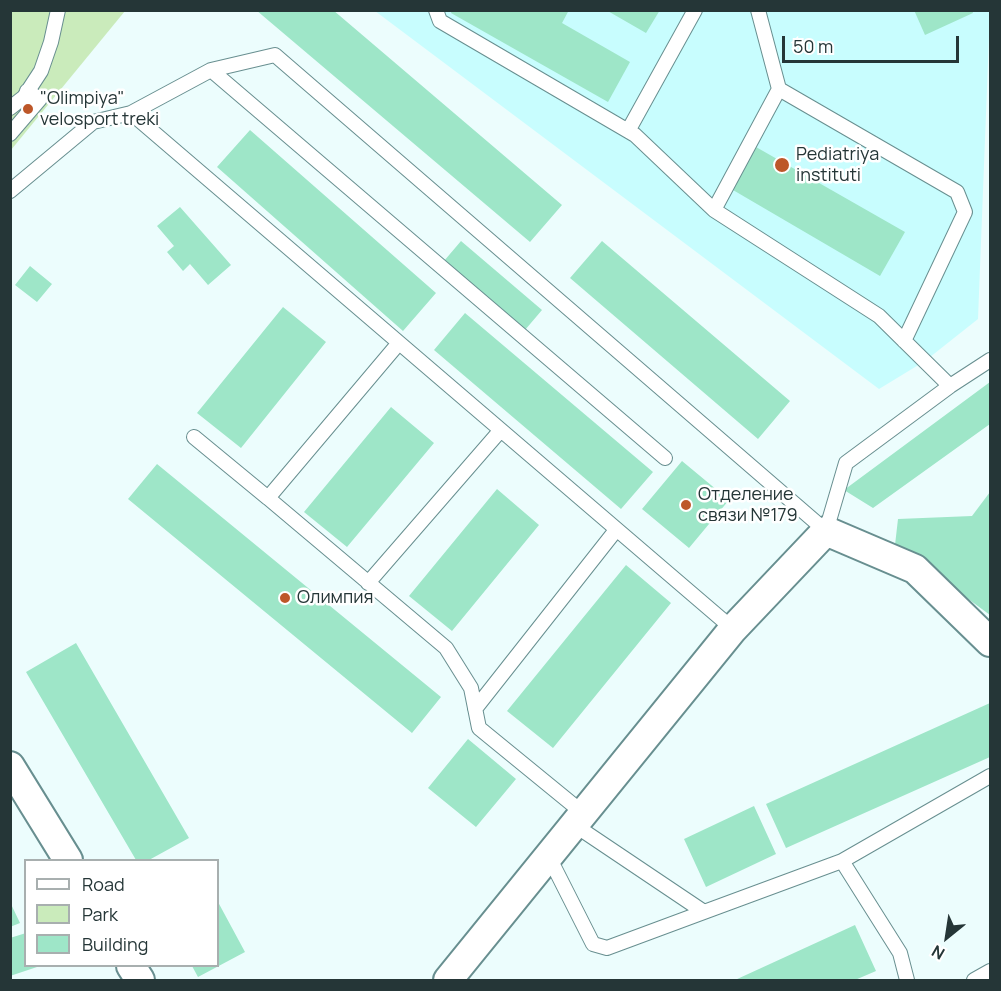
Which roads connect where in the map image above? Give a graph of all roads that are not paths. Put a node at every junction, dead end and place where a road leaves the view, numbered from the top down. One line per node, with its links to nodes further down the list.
1 (58, 10): 7 (lane)
2 (436, 10): 10 (lane)
3 (695, 10): 10 (lane)
4 (758, 10): 6 (lane)
5 (211, 70): 9 (lane); 20 (lane); 23 (lane)
6 (779, 89): 13 (lane); 14 (lane)
7 (27, 91): 8 (lane); 11 (lane)
8 (10, 108)
9 (131, 113): 12 (lane); 15 (lane)
10 (628, 131): 13 (lane)
11 (10, 134)
12 (10, 191)
13 (714, 210): 14 (lane)
14 (904, 341): 17 (lane)
15 (398, 344): 18 (lane); 21 (lane)
16 (990, 360): 17 (lane)
17 (950, 386): 23 (lane)
18 (500, 431): 22 (lane); 24 (lane)
19 (194, 437): 21 (lane)
20 (665, 458)
21 (268, 498): 24 (lane)
22 (616, 530): 25 (lane); 27 (lane)
23 (826, 531): 25 (street); 26 (street)
24 (368, 583): 27 (lane)
25 (733, 628): 30 (street)
26 (990, 642)
27 (475, 709): 30 (lane)
28 (10, 766): 32 (street)
29 (990, 776): 33 (lane)
30 (578, 818): 31 (street); 34 (lane)
31 (548, 855): 34 (lane); 39 (street)
32 (67, 859)
33 (842, 861): 34 (lane); 37 (lane)
34 (704, 912)
35 (132, 967): 38 (street)
36 (990, 971): 40 (lane)
37 (907, 980)
38 (140, 981)
39 (448, 981)
40 (974, 981)

